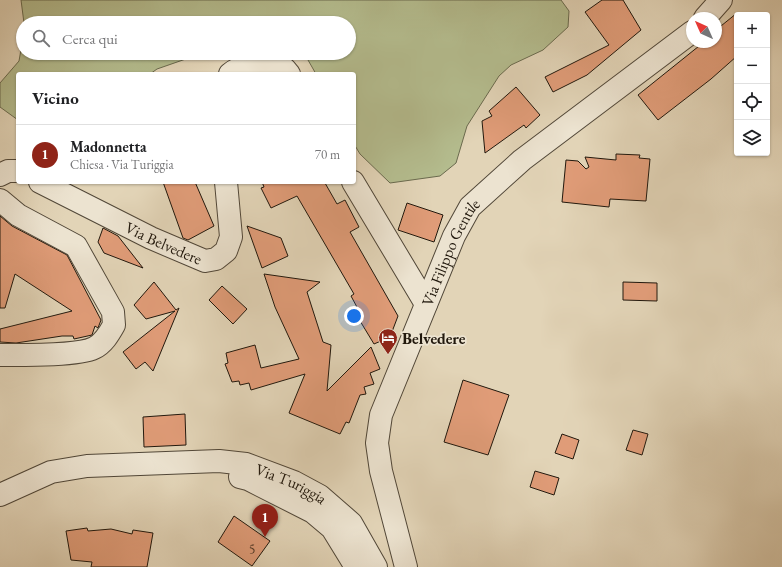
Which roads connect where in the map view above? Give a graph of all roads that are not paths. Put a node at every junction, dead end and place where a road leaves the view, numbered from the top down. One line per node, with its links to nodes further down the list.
1 (721, 0): 2 (street)
2 (710, 12)
3 (686, 37): 12 (street, Via Filippo Gentile)
4 (232, 72): 5 (street)
5 (287, 72)
6 (16, 171): 7 (street)
7 (0, 175)
8 (44, 184): 9 (street, Via Belvedere)
9 (226, 184)
10 (354, 184): 12 (street)
11 (0, 200): 13 (street)
12 (426, 304): 18 (street, Via Filippo Gentile)
13 (0, 355)
14 (172, 464): 15 (street, Via Turiggia); 16 (street, Via Turiggia); 17 (street, Via Turiggia)
15 (0, 495)
16 (356, 567)
17 (376, 567)
18 (406, 567)

